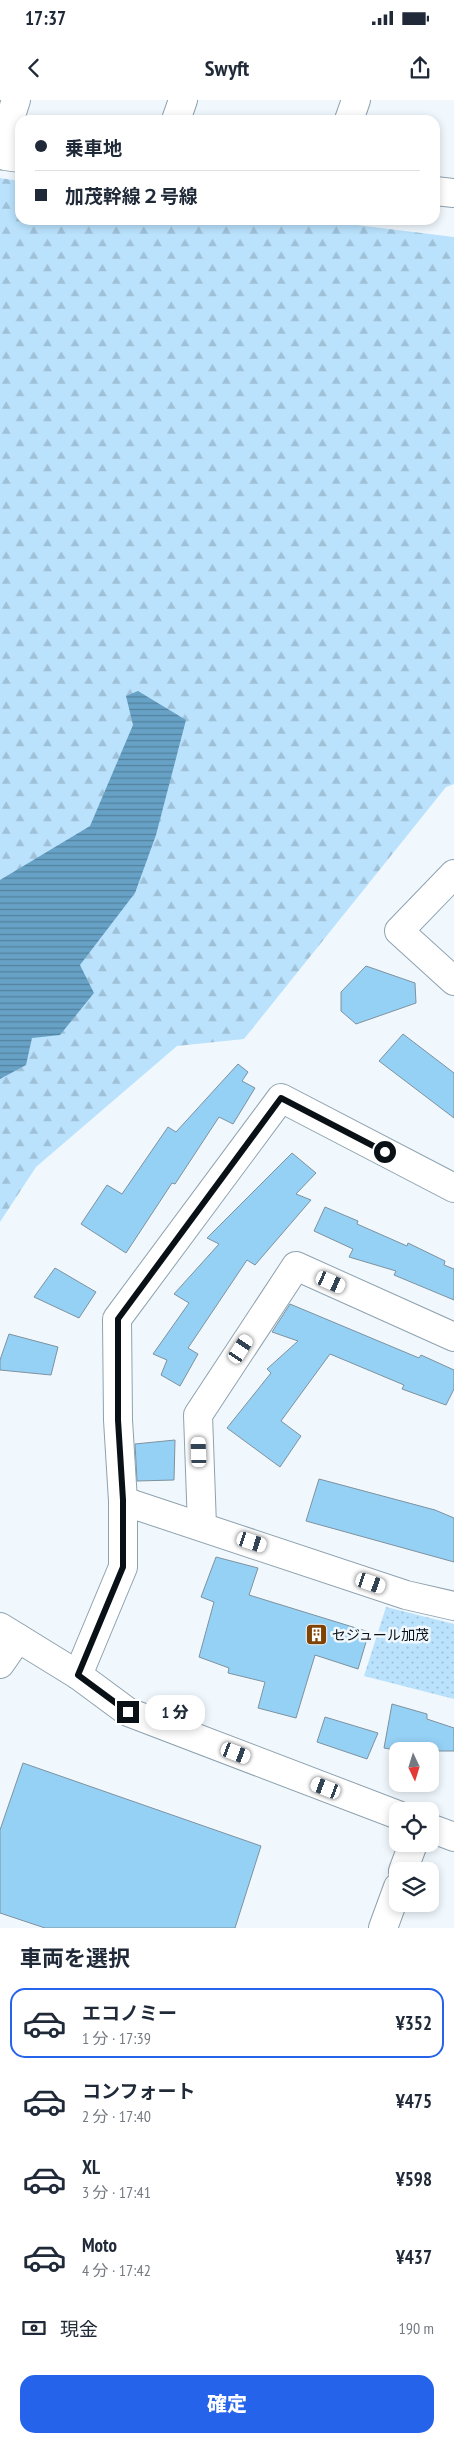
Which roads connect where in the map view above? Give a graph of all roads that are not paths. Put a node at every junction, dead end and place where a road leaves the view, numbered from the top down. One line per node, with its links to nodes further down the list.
1 (16, 100): 6 (street)
2 (182, 100): 4 (street)
3 (356, 100): 5 (street)
4 (178, 115)
5 (351, 115)
6 (15, 157)
7 (440, 192): 8 (street)
8 (454, 193)
9 (454, 874): 10 (street)
10 (454, 981)
11 (454, 1188): 13 (street)
12 (454, 1337): 14 (street)
13 (123, 1500): 14 (street); 18 (street)
14 (202, 1526): 15 (street)
15 (454, 1606)
16 (9, 1633): 17 (street); 18 (street)
17 (0, 1664)
18 (78, 1675): 19 (street)
19 (389, 1812)
20 (439, 1831): 21 (street)
21 (454, 1837)
22 (389, 1912): 23 (street)
23 (383, 1928)

